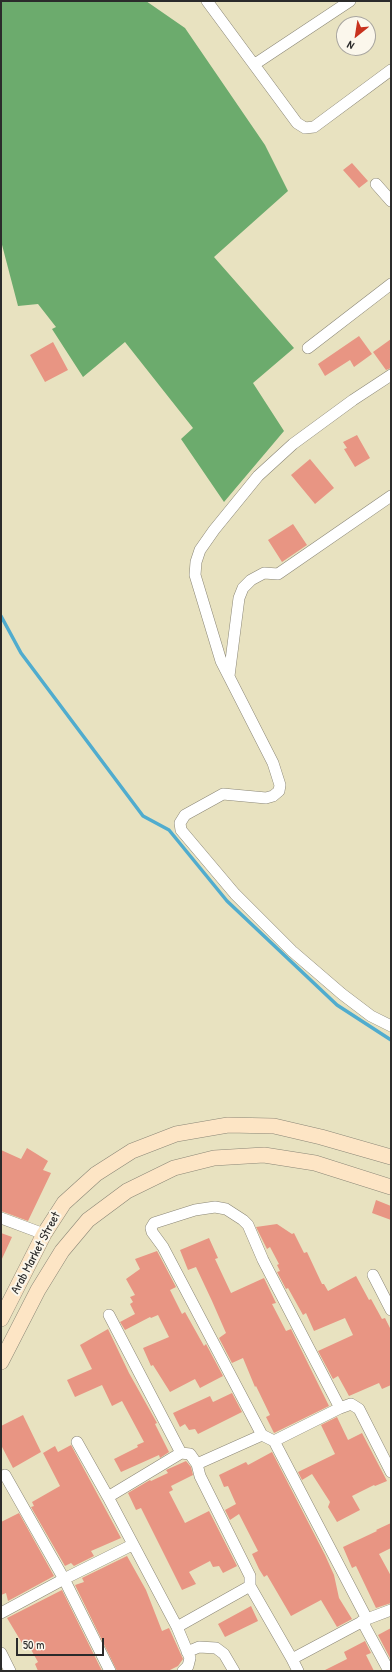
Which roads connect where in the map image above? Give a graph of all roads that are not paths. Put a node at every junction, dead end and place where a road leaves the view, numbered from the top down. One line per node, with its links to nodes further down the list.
1 (207, 1): 3 (street)
2 (350, 1): 3 (street)
3 (255, 64): 4 (street)
4 (391, 70)
5 (376, 184): 6 (street)
6 (391, 201)
7 (391, 284): 8 (street)
8 (308, 348)
9 (391, 375): 11 (street)
10 (391, 496): 11 (street)
11 (229, 676): 12 (street)
12 (391, 1026)
13 (391, 1157): 16 (main road, Arab Market Street)
14 (391, 1187): 21 (main road)
15 (1, 1218): 16 (street)
16 (44, 1234): 20 (main road, Arab Market Street)
17 (373, 1276): 18 (street)
18 (391, 1310)
19 (109, 1315): 26 (street)
20 (1, 1319)
21 (1, 1362)
22 (340, 1408): 23 (street); 24 (street); 28 (street)
23 (262, 1435): 24 (street); 27 (street)
24 (274, 1441): 36 (street)
25 (77, 1442): 30 (street)
26 (181, 1453): 27 (street); 30 (street)
27 (197, 1464): 33 (street)
28 (391, 1472)
29 (5, 1475): 32 (street)
30 (108, 1497): 31 (street)
31 (132, 1545): 32 (street); 37 (street)
32 (64, 1579): 35 (street); 42 (street)
33 (250, 1586): 37 (street); 40 (street)
34 (391, 1610): 36 (street)
35 (1, 1613)
36 (365, 1620): 40 (street); 46 (street)
37 (177, 1627): 38 (street)
38 (188, 1652): 43 (street); 44 (street)
39 (1, 1654): 41 (street)
40 (292, 1659): 45 (street)
41 (10, 1671)
42 (110, 1671)
43 (183, 1671)
44 (234, 1671)
45 (298, 1671)
46 (389, 1671)

